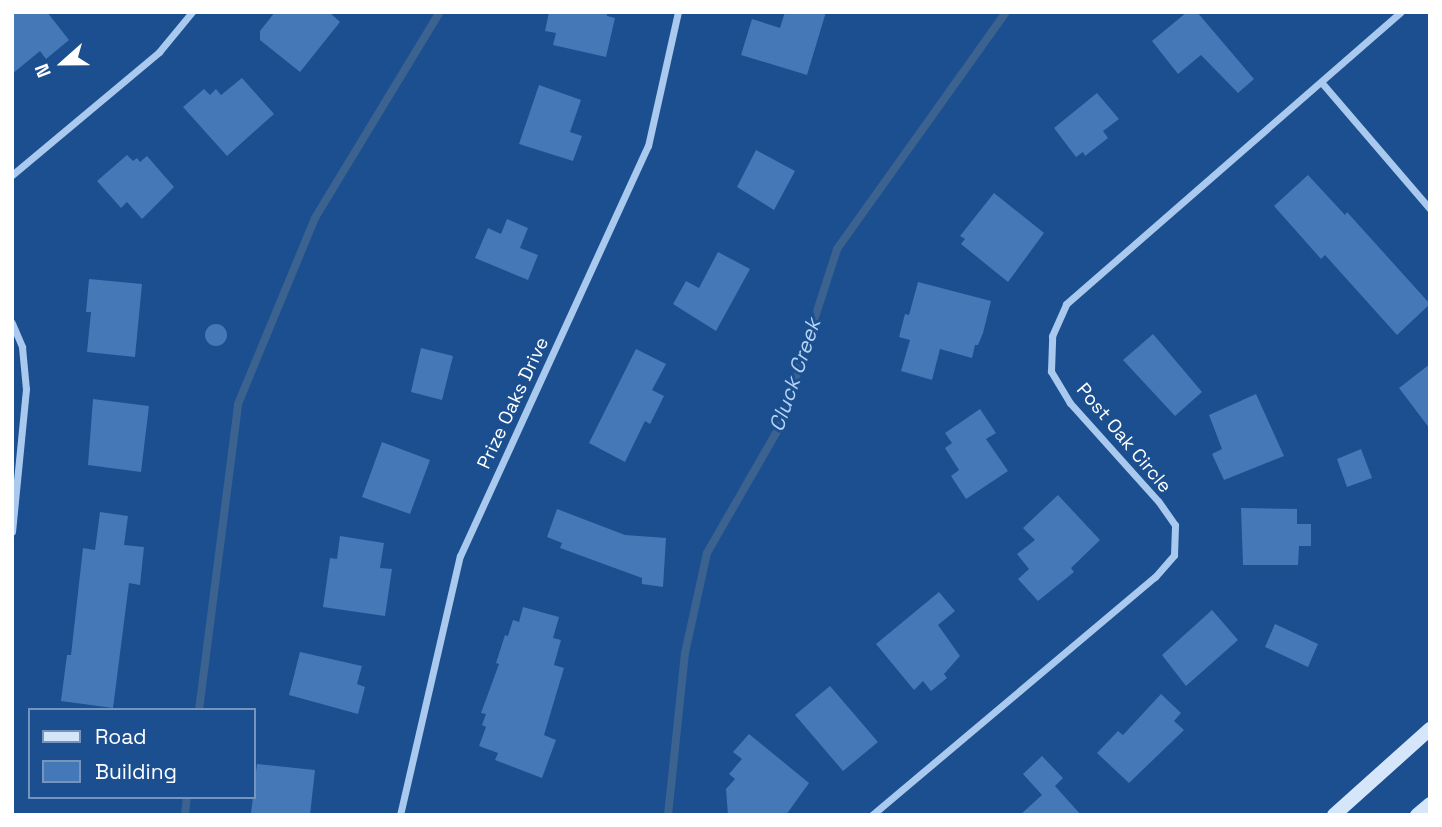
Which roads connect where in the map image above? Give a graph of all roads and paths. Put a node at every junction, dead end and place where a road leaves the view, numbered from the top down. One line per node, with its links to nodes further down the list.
1 (192, 12): 5 (street)
2 (678, 12): 11 (street, Prize Oaks Drive)
3 (1401, 12): 4 (street, Post Oak Circle)
4 (1322, 83): 6 (street); 12 (street, Post Oak Circle)
5 (12, 175)
6 (1430, 209)
7 (12, 323): 8 (street)
8 (12, 531)
9 (1430, 729): 13 (main road)
10 (1430, 804): 14 (main road)
11 (401, 815)
12 (872, 815)
13 (1334, 815)
14 (1417, 815)

